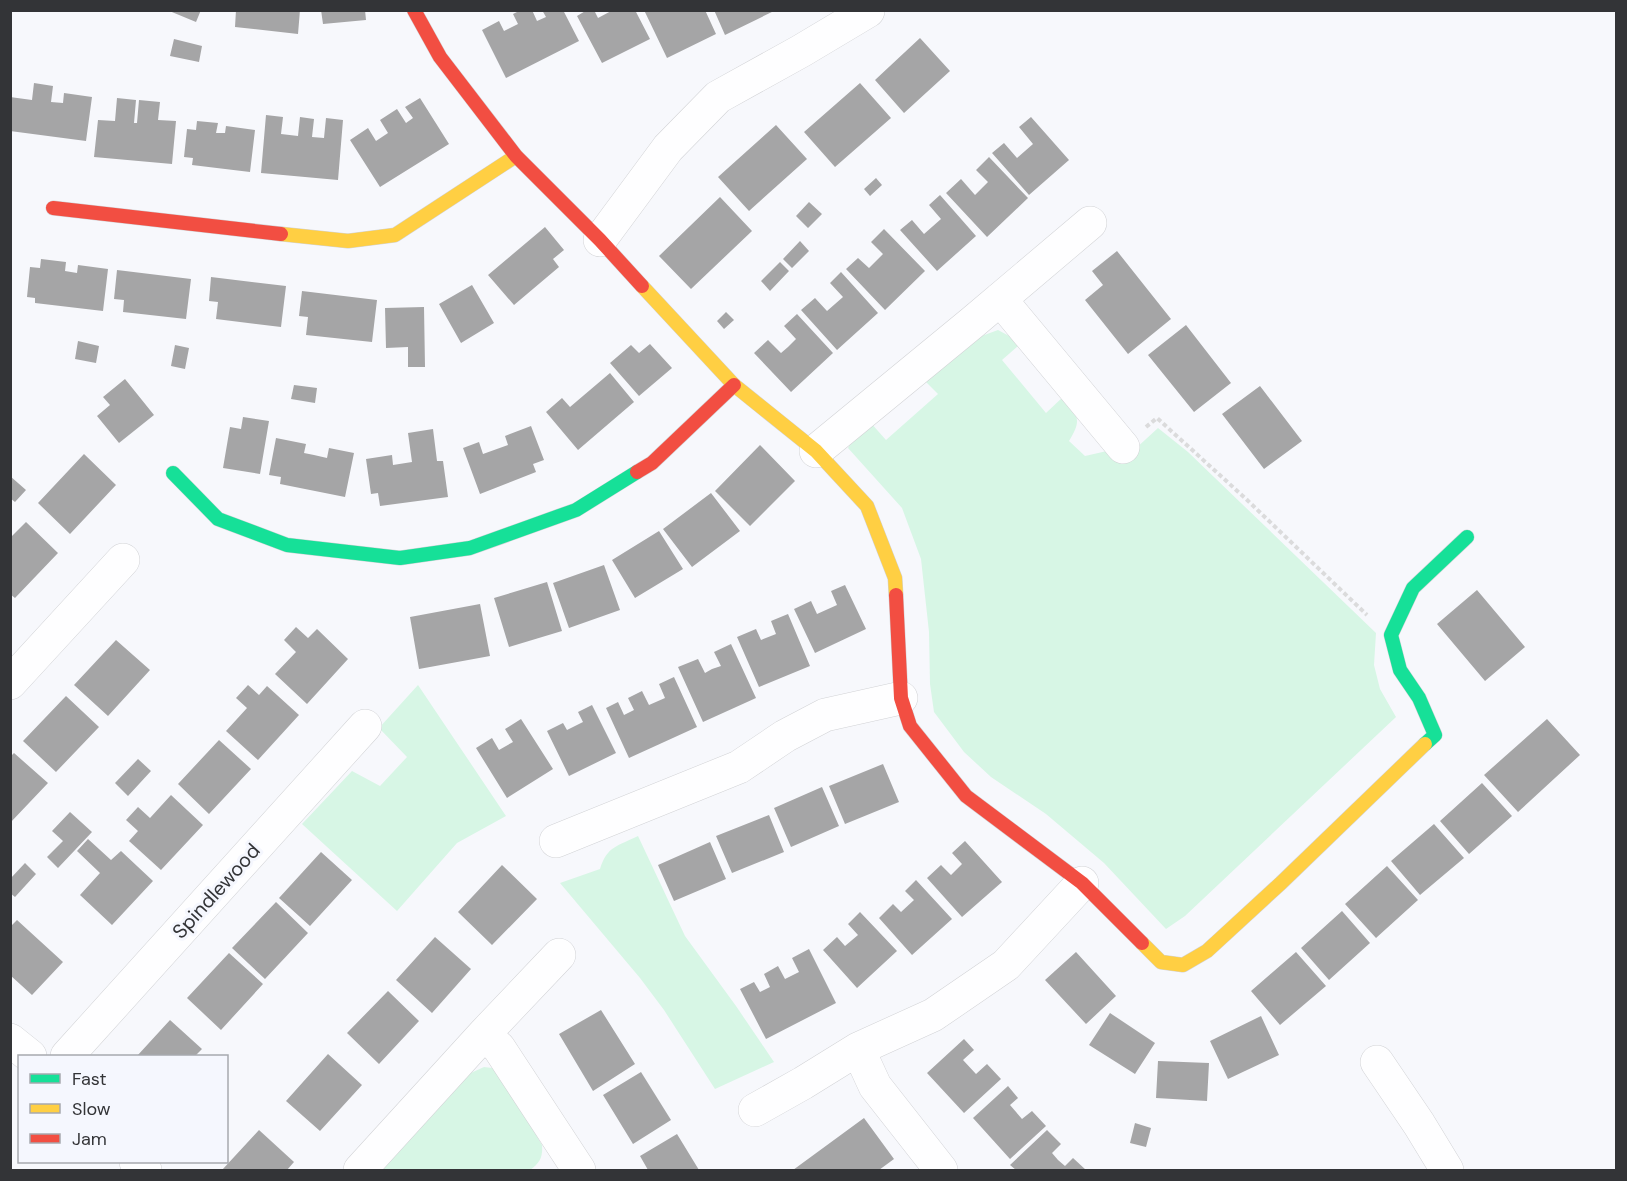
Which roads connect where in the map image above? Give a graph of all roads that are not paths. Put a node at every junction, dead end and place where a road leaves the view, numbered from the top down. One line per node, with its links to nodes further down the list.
1 (414, 10): 3 (street)
2 (868, 11): 6 (street)
3 (516, 156): 4 (street); 6 (street)
4 (53, 208)
5 (1090, 223): 7 (street)
6 (600, 240): 8 (street)
7 (1000, 299): 9 (street); 10 (street)
8 (734, 385): 10 (street); 11 (street)
9 (1123, 447)
10 (816, 451): 15 (street)
11 (173, 473)
12 (1467, 537): 18 (street)
13 (123, 560): 14 (street)
14 (10, 683)
15 (901, 698): 17 (street); 18 (street)
16 (365, 726): 24 (street, Spindlewood)
17 (556, 841)
18 (1082, 883): 22 (street)
19 (559, 954): 20 (street)
20 (484, 1035): 27 (street); 28 (street)
21 (10, 1040): 23 (street)
22 (858, 1049): 26 (street); 29 (street)
23 (29, 1055)
24 (68, 1055)
25 (1377, 1062): 30 (street)
26 (754, 1110)
27 (360, 1170)
28 (579, 1170)
29 (941, 1170)
30 (1447, 1170)

